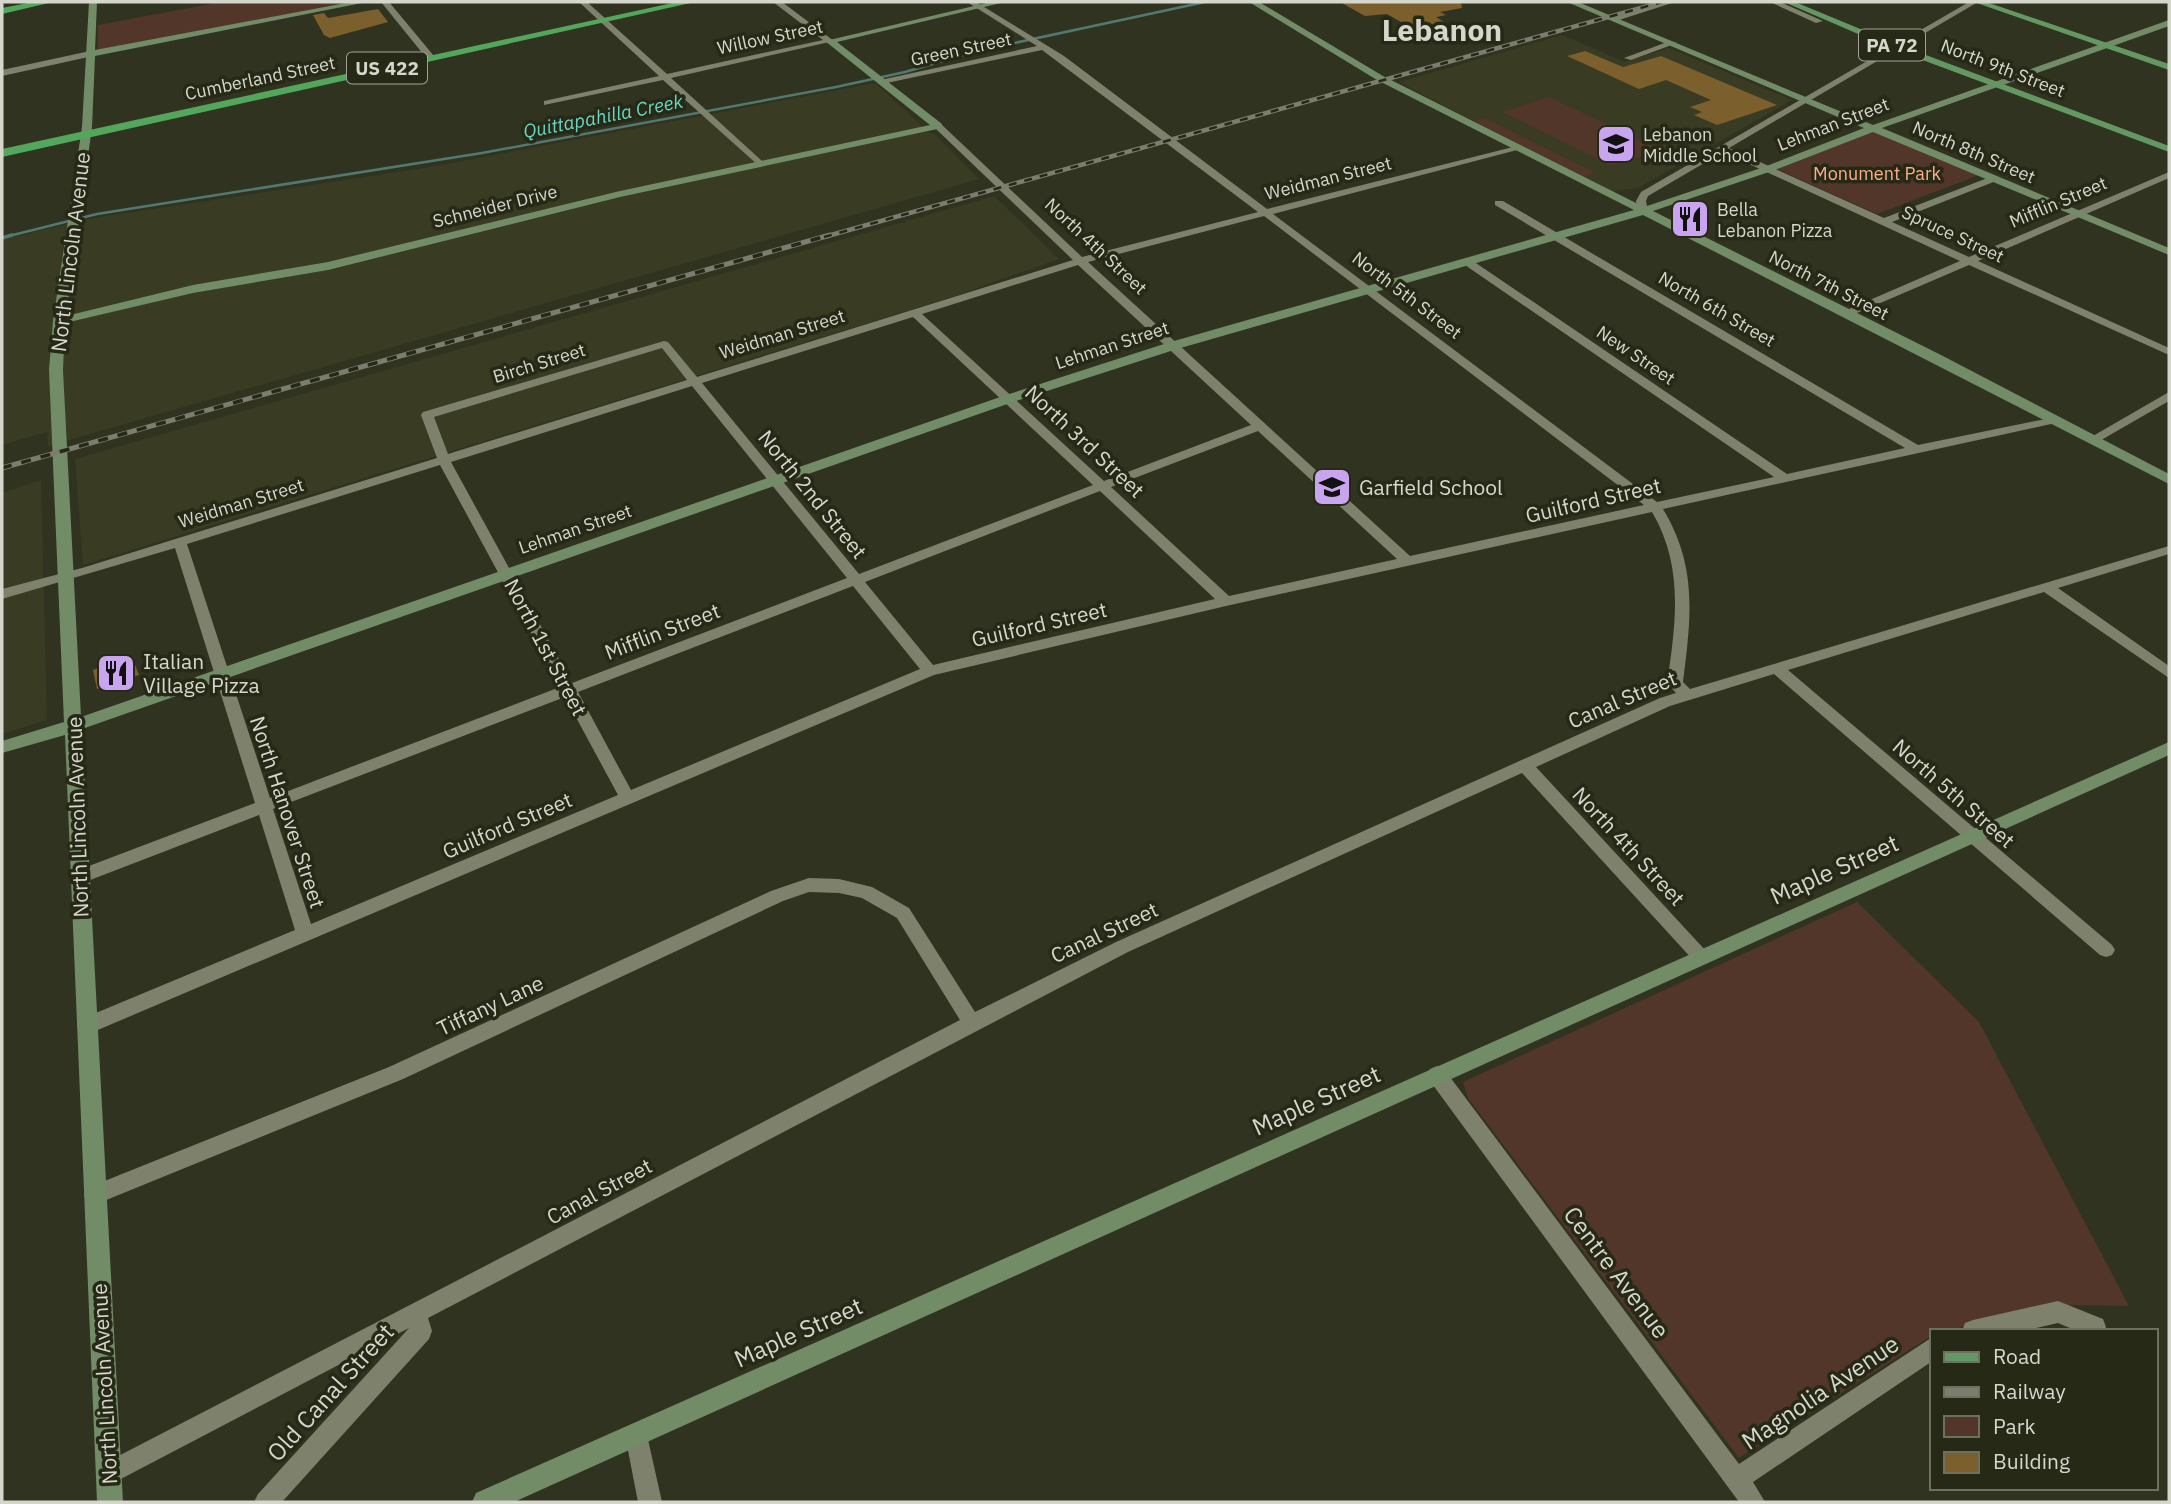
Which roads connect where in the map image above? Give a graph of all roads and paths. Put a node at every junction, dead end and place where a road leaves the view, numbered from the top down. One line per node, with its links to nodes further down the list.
1 (48, 2): 16 (highway)
2 (93, 2): 26 (main road, North Lincoln Avenue)
3 (363, 2): 26 (main road)
4 (385, 2): 27 (street)
5 (583, 2): 18 (street)
6 (690, 2): 18 (highway, Cumberland Street / US 422)
7 (777, 2): 21 (street, North 4th Street)
8 (1001, 2): 15 (main road, Willow Street)
9 (1252, 2): 39 (main road, North 7th Street)
10 (1571, 2): 17 (main road, North 8th Street)
11 (1671, 2): 17 (street)
12 (1774, 2): 19 (street)
13 (1788, 2): 24 (main road, North 9th Street / PA 72)
14 (1976, 2): 24 (street); 25 (main road)
15 (975, 4): 21 (main road, Willow Street); 23 (street, North 5th Street)
16 (2, 11)
17 (1613, 19): 22 (main road, North 8th Street)
18 (606, 21): 27 (highway, Cumberland Street / US 422); 31 (street)
19 (1819, 21)
20 (2169, 23): 25 (main road, Lehman Street)
21 (830, 41): 31 (street, Willow Street); 32 (main road, North 4th Street)
22 (1673, 43): 28 (street); 34 (main road, North 8th Street)
23 (1041, 45): 32 (street, Green Street); 49 (street, North 5th Street)
24 (1896, 47): 33 (main road, North 9th Street / PA 72); 34 (street)
25 (2110, 47): 29 (main road); 33 (main road, Lehman Street)
26 (90, 54): 30 (street); 38 (main road, North Lincoln Avenue)
27 (431, 58): 38 (highway, Cumberland Street / US 422)
28 (1628, 58)
29 (2169, 67)
30 (2, 73)
31 (664, 77): 35 (street, Willow Street); 43 (street)
32 (881, 79): 36 (main road, North 4th Street)
33 (1996, 85): 37 (main road, Lehman Street); 41 (main road, North 9th Street / PA 72)
34 (1807, 100): 37 (main road, North 8th Street); 40 (street)
35 (547, 103)
36 (939, 126): 43 (main road, Schneider Drive); 54 (street, North 4th Street)
37 (1873, 128): 44 (main road, Lehman Street); 46 (main road, North 8th Street)
38 (84, 134): 42 (highway, US 422); 60 (main road, North Lincoln Avenue)
39 (1514, 148): 48 (main road, North 7th Street); 49 (street, Weidman Street)
40 (1721, 148): 44 (street, Spruce Street); 48 (street)
41 (2169, 149)
42 (2, 153)
43 (758, 163): 60 (main road, Schneider Drive)
44 (1768, 169): 48 (main road, Lehman Street); 51 (street, Spruce Street)
45 (2169, 175): 50 (street, Mifflin Street)
46 (1993, 179): 50 (main road, North 8th Street); 51 (street)
47 (1499, 203): 52 (street, North 6th Street)
48 (1643, 211): 52 (main road, Lehman Street); 59 (main road, North 7th Street)
49 (1269, 213): 54 (street, Weidman Street); 57 (street, North 5th Street)
50 (2078, 214): 53 (main road, North 8th Street); 56 (street, Mifflin Street)
51 (1884, 222): 56 (street, Spruce Street)
52 (1553, 235): 55 (main road, Lehman Street); 71 (street, North 6th Street)
53 (2169, 252)
54 (1080, 261): 58 (street, Weidman Street); 62 (street, North 4th Street)
55 (1466, 261): 57 (main road, Lehman Street); 73 (street, New Street)
56 (1969, 261): 59 (street, Mifflin Street); 63 (street, Spruce Street)
57 (1368, 289): 62 (main road, Lehman Street); 77 (street, North 5th Street)
58 (915, 313): 64 (street, Weidman Street); 66 (street, North 3rd Street)
59 (1846, 314): 68 (main road, North 7th Street)
60 (59, 321): 82 (main road, North Lincoln Avenue)
61 (664, 344): 64 (street, North 2nd Street); 67 (street, Birch Street)
62 (1172, 346): 66 (main road, Lehman Street); 69 (street, North 4th Street)
63 (2169, 352)
64 (695, 382): 72 (street, Weidman Street); 75 (street, North 2nd Street)
65 (2169, 397): 70 (street)
66 (1008, 398): 75 (main road, Lehman Street); 76 (street, North 3rd Street)
67 (425, 417): 72 (street, North 1st Street)
68 (2051, 420): 70 (main road, North 7th Street); 71 (street, Guilford Street)
69 (1259, 426): 76 (street, Mifflin Street); 80 (street, North 4th Street)
70 (2091, 440): 74 (main road, North 7th Street)
71 (1915, 449): 73 (street, Guilford Street)
72 (444, 460): 78 (street, Weidman Street); 81 (street, North 1st Street)
73 (1786, 479): 77 (street, Guilford Street)
74 (2169, 480)
75 (776, 481): 81 (main road, Lehman Street); 83 (street, North 2nd Street)
76 (1101, 485): 83 (street, Mifflin Street); 86 (street, North 3rd Street)
77 (1656, 508): 80 (street, Guilford Street); 92 (street, North 5th Street)
78 (180, 542): 82 (street, Weidman Street); 90 (street, North Hanover Street)
79 (2169, 550): 84 (street, Canal Street)
80 (1408, 562): 86 (street, Guilford Street)
81 (506, 573): 90 (main road, Lehman Street); 91 (street, North 1st Street)
82 (67, 577): 85 (street, Weidman Street); 93 (main road, North Lincoln Avenue)
83 (855, 578): 88 (street, North 2nd Street); 91 (street, Mifflin Street)
84 (2046, 587): 87 (street, Canal Street); 89 (street)
85 (2, 594)
86 (1226, 601): 88 (street, Guilford Street)
87 (1776, 668): 92 (street, Canal Street); 99 (street, North 5th Street)
88 (930, 671): 97 (street, Guilford Street)
89 (2169, 673)
90 (223, 674): 93 (main road, Lehman Street); 98 (street, North Hanover Street)
91 (568, 689): 97 (street, North 1st Street); 98 (street, Mifflin Street)
92 (1686, 695): 96 (street, Canal Street)
93 (73, 726): 94 (main road, Lehman Street); 100 (main road, North Lincoln Avenue)
94 (2, 747)
95 (2169, 748): 99 (main road, Maple Street)
96 (1525, 766): 103 (street, North 4th Street); 104 (street, Canal Street)
97 (627, 797): 101 (street, Guilford Street)
98 (264, 807): 100 (street, Mifflin Street); 101 (street, North Hanover Street)
99 (1973, 836): 102 (street, North 5th Street); 103 (main road, Maple Street)
100 (79, 877): 105 (main road, North Lincoln Avenue)
101 (305, 934): 105 (street, Guilford Street)
102 (2106, 950)
103 (1700, 956): 106 (main road, Maple Street)
104 (971, 1022): 107 (street, Tiffany Lane); 108 (street, Canal Street)
105 (86, 1026): 107 (main road, North Lincoln Avenue)
106 (1437, 1075): 112 (main road, Maple Street); 114 (street, Centre Avenue)
107 (94, 1195): 113 (main road, North Lincoln Avenue)
108 (415, 1313): 113 (street, Canal Street); 116 (street, Old Canal Street)
109 (2095, 1327): 110 (street)
110 (1982, 1329)
111 (1930, 1350): 114 (street, Magnolia Avenue)
112 (636, 1434): 117 (main road, Maple Street); 118 (street)
113 (108, 1473): 115 (main road, North Lincoln Avenue)
114 (1737, 1479): 119 (street, Centre Avenue)
115 (110, 1502)
116 (266, 1502)
117 (485, 1502)
118 (650, 1502)
119 (1753, 1502)

